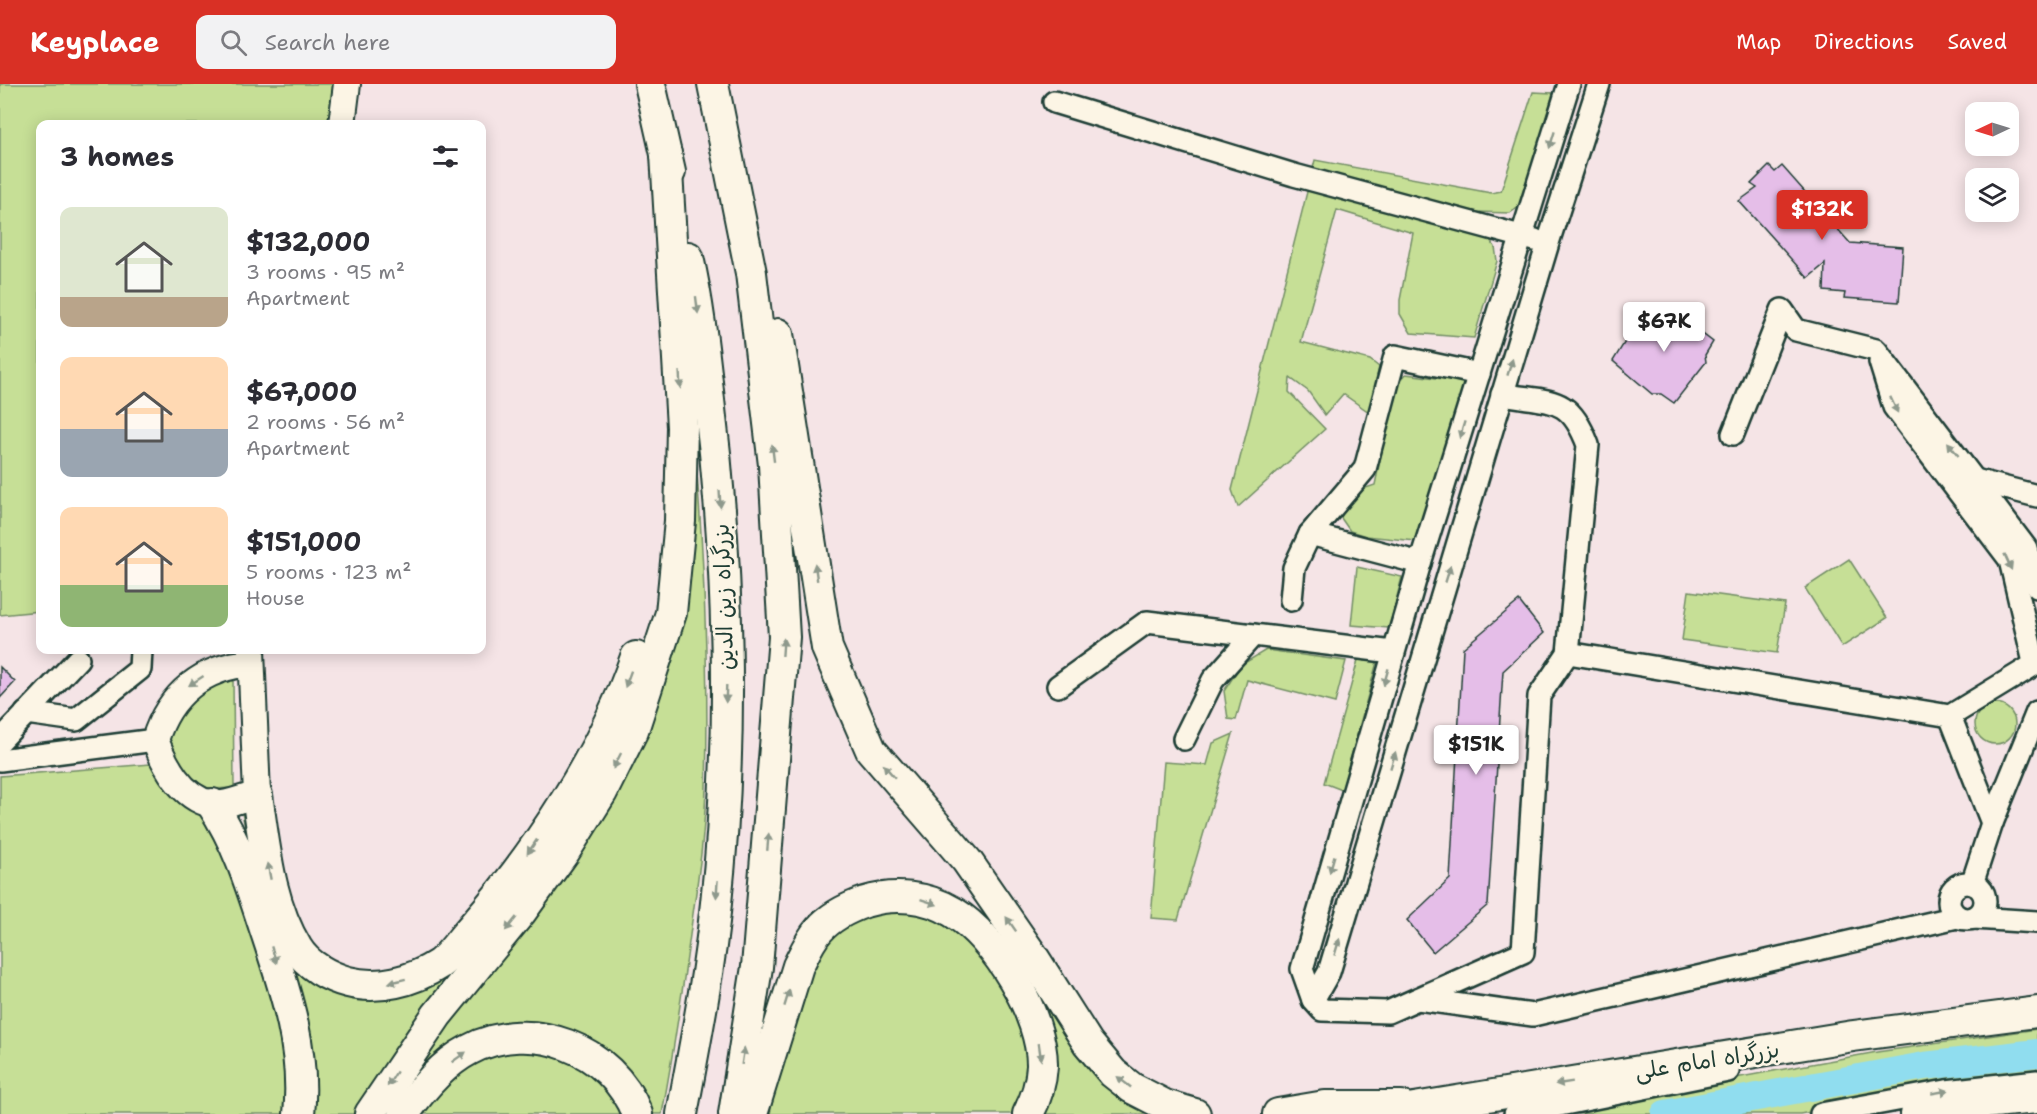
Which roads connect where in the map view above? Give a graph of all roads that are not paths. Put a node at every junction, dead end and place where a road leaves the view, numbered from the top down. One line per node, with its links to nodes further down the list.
1 (333, 84): 8 (main road)
2 (347, 84): 9 (main road)
3 (650, 84): 10 (highway, بزرگراه زین الدین)
4 (713, 84): 13 (highway)
5 (1569, 84): 11 (street, one-way to 11)
6 (1599, 84): 12 (street)
7 (1054, 102): 11 (street)
8 (329, 120)
9 (342, 120)
10 (666, 154): 24 (highway, one-way to 24); 61 (highway, بزرگراه زین الدین, one-way to 61)
11 (1523, 236): 12 (street); 15 (street)
12 (1548, 243): 16 (street, one-way to 12)
13 (748, 256): 62 (highway, one-way to 13); 65 (highway, one-way to 13)
14 (1876, 350): 17 (street); 20 (street, one-way to 14); 21 (street, one-way to 21)
15 (1479, 374): 18 (street, one-way to 18); 23 (street)
16 (1502, 394): 19 (street); 30 (street)
17 (1733, 434)
18 (1449, 471): 19 (street); 25 (street)
19 (1477, 479): 51 (street, one-way to 19)
20 (1976, 479): 21 (street); 22 (street); 26 (street)
21 (1959, 493): 34 (street, one-way to 34)
22 (2037, 496)
23 (1310, 534): 25 (street); 27 (street)
24 (677, 545): 43 (highway, one-way to 43); 58 (highway, one-way to 58)
25 (1420, 563): 29 (street)
26 (2037, 587)
27 (1291, 600)
28 (1254, 635): 29 (street); 35 (street); 39 (street)
29 (1393, 652): 51 (street, one-way to 51)
30 (1568, 653): 38 (street); 50 (street)
31 (141, 654): 37 (street)
32 (238, 657): 40 (main road, one-way to 40); 43 (main road)
33 (78, 659): 37 (street)
34 (2035, 664): 38 (street)
35 (1058, 686)
36 (2037, 712): 45 (street)
37 (26, 713): 41 (street)
38 (1950, 716): 45 (street)
39 (1184, 739)
40 (155, 740): 42 (street); 44 (main road)
41 (0, 741)
42 (0, 760)
43 (249, 796): 44 (main road); 46 (highway)
44 (212, 804): 46 (highway)
45 (1992, 823): 47 (street)
46 (242, 860): 57 (highway, one-way to 57)
47 (1972, 884): 48 (street); 48 (street)
48 (1965, 917): 49 (street); 50 (street)
49 (2037, 922)
50 (1417, 999): 51 (street)
51 (1312, 1000)
52 (2037, 1012): 56 (highway, بزرگراه امام علی, one-way to 56)
53 (2037, 1026): 68 (street)
54 (2037, 1081): 69 (street, one-way to 54)
55 (2037, 1098): 70 (highway)
56 (1416, 1106): 66 (highway); 67 (highway, بزرگراه امام علی)
57 (299, 1114)
58 (370, 1114)
59 (404, 1114): 60 (highway, one-way to 60)
60 (637, 1114)
61 (682, 1114)
62 (734, 1114)
63 (752, 1114): 64 (highway, one-way to 64)
64 (1028, 1114)
65 (1195, 1114)
66 (1278, 1114)
67 (1378, 1114)
68 (1515, 1114)
69 (1821, 1114)
70 (1916, 1114)

